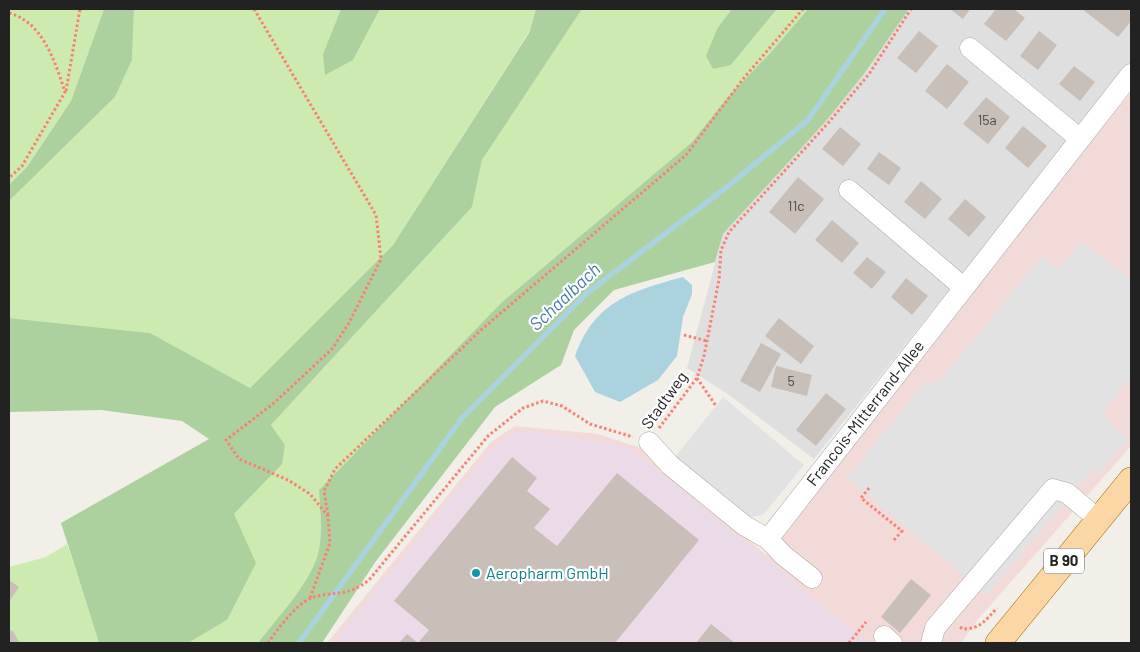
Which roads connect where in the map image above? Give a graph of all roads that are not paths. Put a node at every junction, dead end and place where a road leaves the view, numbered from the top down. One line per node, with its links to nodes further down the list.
1 (970, 48): 3 (street)
2 (1131, 74): 3 (street, Francois-Mitterrand-Allee)
3 (1080, 139): 5 (street, Francois-Mitterrand-Allee)
4 (849, 190): 5 (street)
5 (963, 287): 9 (street, Francois-Mitterrand-Allee)
6 (649, 442): 9 (street)
7 (1131, 480): 8 (main road, B 90)
8 (1098, 519): 11 (street); 12 (main road, B 90)
9 (768, 539): 10 (street)
10 (812, 578)
11 (932, 643)
12 (998, 643)

